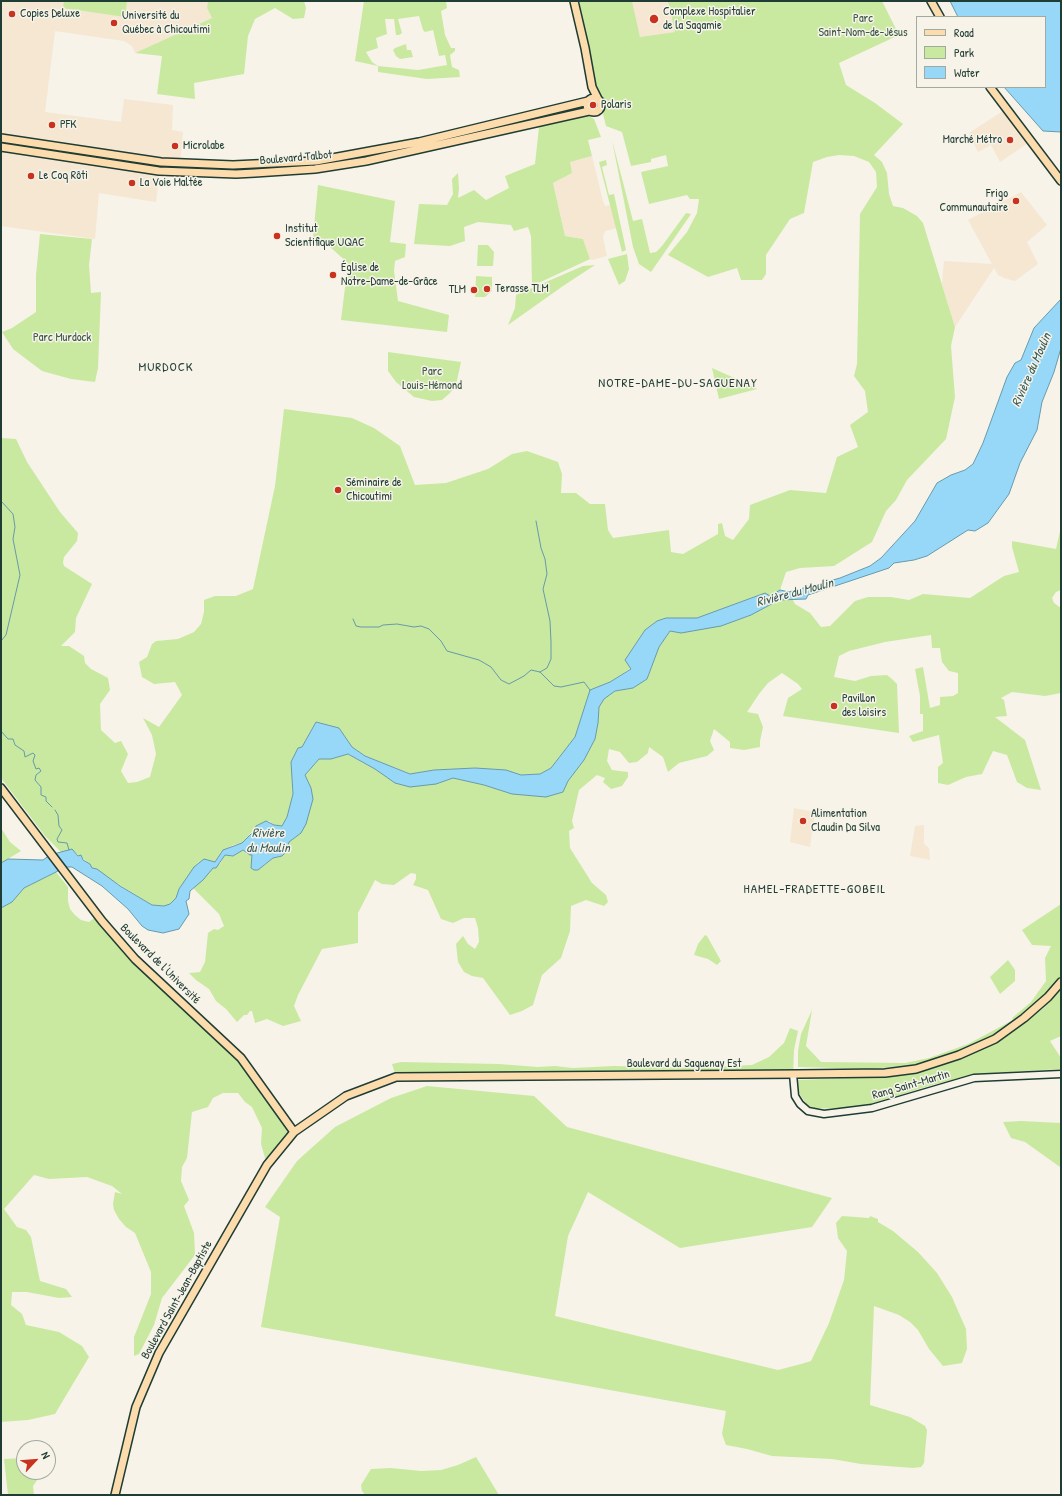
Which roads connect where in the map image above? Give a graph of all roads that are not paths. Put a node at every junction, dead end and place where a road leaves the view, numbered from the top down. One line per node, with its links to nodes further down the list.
1 (574, 1): 4 (main road)
2 (931, 1): 3 (main road)
3 (939, 16)
4 (592, 87): 6 (main road); 7 (main road)
5 (991, 88): 11 (main road)
6 (598, 99): 7 (main road); 8 (main road)
7 (589, 100): 8 (main road); 9 (main road, Boulevard Talbot)
8 (589, 110): 10 (main road, Boulevard Talbot)
9 (1, 138)
10 (1, 147)
11 (1061, 181)
12 (1, 788): 16 (main road, Boulevard de l'Université)
13 (1061, 982): 14 (main road, Boulevard du Saguenay Est)
14 (793, 1074): 15 (street, Rang Saint-Martin); 16 (main road, Boulevard du Saguenay Est)
15 (1061, 1074)
16 (294, 1132): 17 (main road, Boulevard Saint-Jean-Baptiste)
17 (115, 1495)

